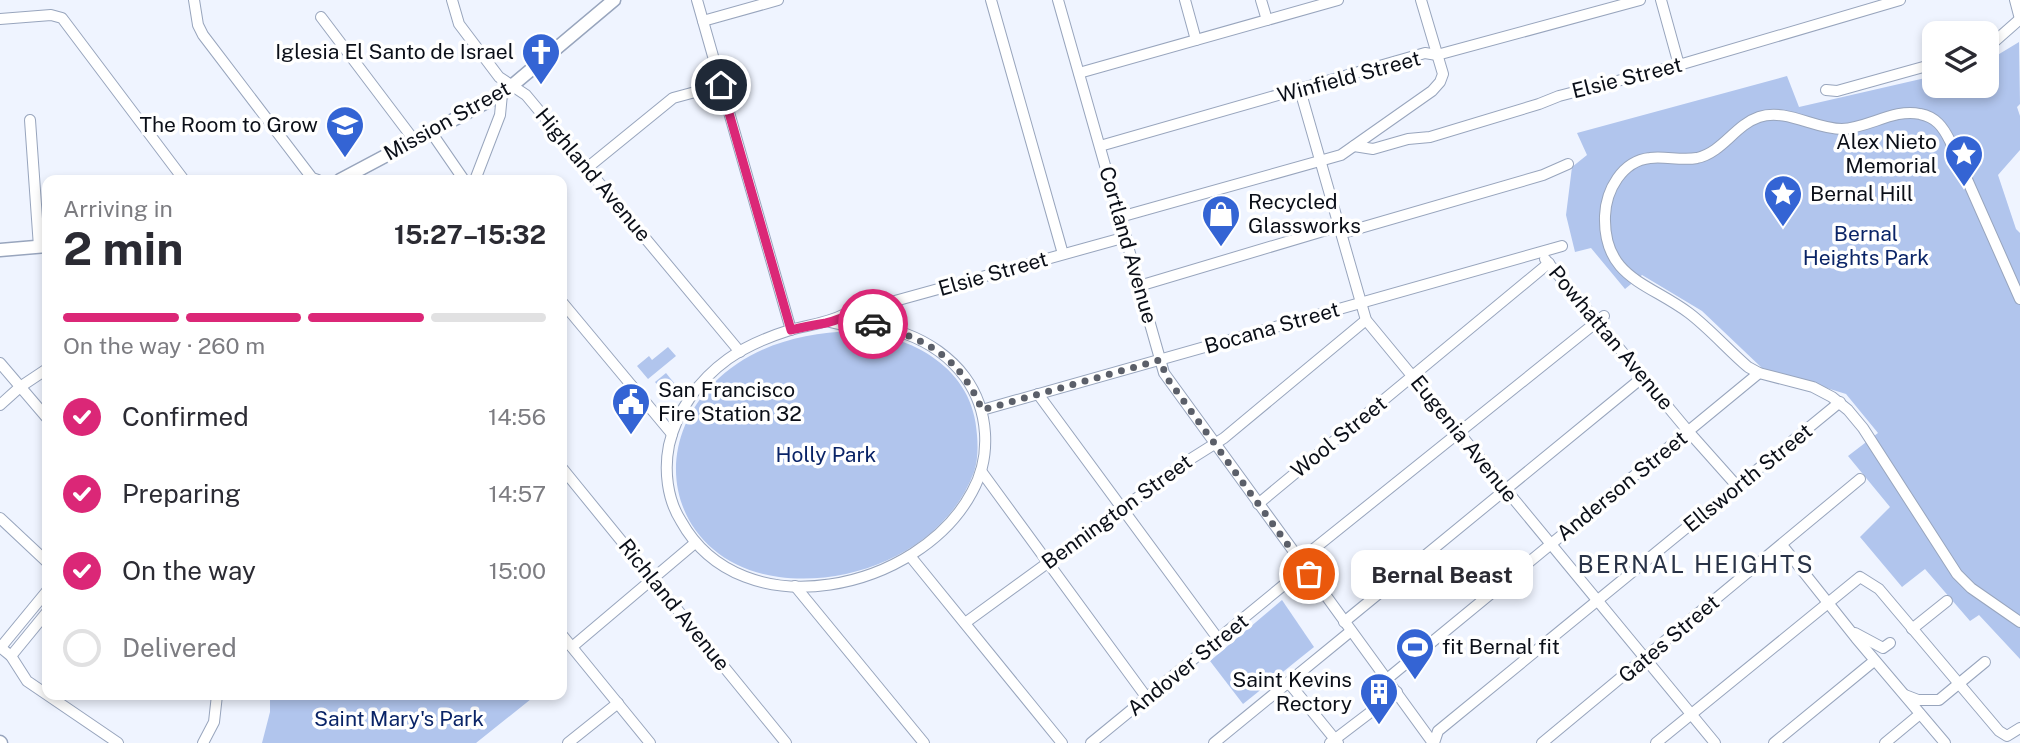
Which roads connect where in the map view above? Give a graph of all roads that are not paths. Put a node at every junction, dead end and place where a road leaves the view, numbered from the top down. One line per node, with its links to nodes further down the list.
1 (194, 0): 40 (street)
2 (614, 0): 28 (main road, Mission Street)
3 (697, 0): 20 (street)
4 (778, 0): 20 (street)
5 (991, 0): 52 (street)
6 (1058, 0): 26 (street, Cortland Avenue)
7 (1185, 0): 22 (street)
8 (1261, 0): 19 (street)
9 (1338, 0): 19 (street)
10 (1422, 0): 23 (street)
11 (1640, 0): 23 (street, Winfield Street)
12 (1661, 0): 24 (street)
13 (1900, 0): 24 (street, Elsie Street)
14 (2015, 0): 18 (street)
15 (452, 3): 28 (street, Highland Avenue)
16 (321, 17): 33 (street)
17 (0, 19): 39 (street)
18 (2020, 19): 21 (street)
19 (1267, 20): 22 (street)
20 (703, 22): 27 (street)
21 (1999, 37)
22 (1196, 40): 26 (street)
23 (1437, 55): 29 (street, Winfield Street); 35 (street)
24 (1679, 65): 35 (street, Elsie Street)
25 (1922, 67): 30 (street)
26 (1079, 73): 34 (street, Cortland Avenue)
27 (721, 85): 38 (street); 61 (street)
28 (508, 90): 32 (main road, Mission Street); 38 (street, Highland Avenue); 43 (street)
29 (1300, 90): 34 (street, Winfield Street); 36 (street, Eugenia Avenue)
30 (1826, 90)
31 (30, 120): 46 (street)
32 (431, 132): 33 (main road, Mission Street); 42 (street)
33 (414, 140): 41 (main road, Mission Street)
34 (1100, 146): 44 (street, Cortland Avenue)
35 (1354, 146): 36 (street)
36 (1321, 161): 44 (street); 45 (street, Eugenia Avenue)
37 (1567, 164): 45 (street)
38 (587, 167): 62 (street, Highland Avenue)
39 (180, 175)
40 (310, 175)
41 (349, 175)
42 (461, 175)
43 (477, 175)
44 (1120, 217): 47 (street, Cortland Avenue)
45 (1342, 230): 54 (street); 56 (street, Eugenia Avenue)
46 (42, 237)
47 (1126, 237): 52 (street, Elsie Street); 54 (street, Cortland Avenue)
48 (1562, 246): 51 (street, Bocana Street)
49 (42, 247): 50 (main road)
50 (0, 250)
51 (1540, 253): 53 (street, Powhattan Avenue); 56 (street, Bocana Street)
52 (1063, 254): 60 (street, Elsie Street)
53 (1549, 263): 58 (street, Powhattan Avenue); 67 (street, Wool Street)
54 (1139, 286): 63 (street, Cortland Avenue)
55 (2020, 299): 66 (street)
56 (1363, 303): 59 (street, Eugenia Avenue); 63 (street, Bocana Street)
57 (567, 308): 77 (street)
58 (1600, 318): 68 (street, Powhattan Avenue); 76 (street, Andover Street)
59 (1366, 320): 67 (street, Eugenia Avenue); 78 (street, Bennington Street)
60 (873, 324): 61 (street); 73 (street)
61 (791, 330): 62 (street)
62 (740, 352): 77 (street)
63 (1160, 360): 70 (street, Bocana Street); 78 (street, Cortland Avenue)
64 (0, 363): 69 (street)
65 (42, 372): 69 (street)
66 (1759, 373): 71 (street); 75 (street, Anderson Street)
67 (1413, 377): 76 (street, Eugenia Avenue); 84 (street, Wool Street)
68 (1643, 377): 75 (street, Powhattan Avenue); 83 (street)
69 (20, 387): 72 (street); 74 (street)
70 (1038, 394): 73 (street, Bocana Street); 85 (street)
71 (1840, 402): 82 (street, Ellsworth Street); 102 (street)
72 (0, 405)
73 (982, 410): 79 (street)
74 (42, 412)
75 (1688, 431): 82 (street, Powhattan Avenue); 88 (street, Anderson Street)
76 (1460, 433): 83 (street, Eugenia Avenue); 93 (street, Andover Street)
77 (671, 434): 87 (street)
78 (1214, 442): 84 (street, Cortland Avenue); 85 (street, Bennington Street)
79 (981, 471): 90 (street); 92 (street)
80 (567, 474): 94 (street, Richland Avenue)
81 (1860, 480): 89 (street, Gates Street)
82 (1737, 486): 97 (street, Ellsworth Street)
83 (1506, 489): 88 (street, Eugenia Avenue); 101 (street)
84 (1258, 503): 93 (street, Cortland Avenue)
85 (1122, 509): 92 (street, Bennington Street); 107 (street)
86 (0, 518): 91 (street)
87 (695, 543): 94 (street); 95 (street)
88 (1551, 544): 97 (street, Eugenia Avenue); 116 (street, Anderson Street)
89 (1782, 545): 99 (street); 113 (street, Gates Street)
90 (910, 556): 95 (street); 103 (street)
91 (42, 557)
92 (1048, 562): 103 (street, Bennington Street); 122 (street)
93 (1302, 565): 101 (street, Cortland Avenue); 107 (street, Andover Street)
94 (653, 580): 111 (street); 135 (street, Richland Avenue)
95 (795, 586): 136 (street)
96 (42, 597): 110 (street)
97 (1598, 601): 113 (street, Eugenia Avenue); 139 (street, Ellsworth Street)
98 (1947, 601): 105 (street)
99 (1828, 604): 104 (street); 105 (street); 126 (street)
100 (42, 618): 112 (street)
101 (1344, 622): 106 (street, Cortland Avenue)
102 (2020, 622)
103 (965, 623): 137 (street)
104 (1848, 629): 109 (street); 114 (street)
105 (1912, 629): 118 (street)
106 (1351, 631): 116 (street, Cortland Avenue); 117 (street)
107 (1219, 640): 122 (street, Andover Street)
108 (567, 641): 111 (street)
109 (1890, 642)
110 (0, 647): 112 (street)
111 (572, 647): 125 (street)
112 (12, 656): 119 (street)
113 (1646, 659): 126 (street, Eugenia Avenue); 140 (street, Gates Street)
114 (1874, 661): 121 (street); 143 (street)
115 (1985, 662): 118 (street)
116 (1387, 679): 120 (street, Cortland Avenue)
117 (1289, 683): 130 (street); 138 (street)
118 (1959, 684): 121 (street); 128 (street)
119 (42, 691)
120 (1396, 692): 130 (street); 139 (street, Cortland Avenue)
121 (1902, 694): 127 (street)
122 (1147, 698): 129 (street, Andover Street)
123 (55, 700): 131 (street)
124 (216, 700): 132 (street)
125 (618, 703): 133 (street); 134 (street)
126 (1691, 714): 141 (street); 142 (street, Eugenia Avenue)
127 (1920, 714): 144 (street); 145 (street)
128 (2020, 728)
129 (1097, 741)
130 (1334, 742)
131 (118, 743)
132 (202, 743)
133 (568, 743)
134 (650, 743)
135 (786, 743)
136 (924, 743)
137 (1062, 743)
138 (1214, 743)
139 (1434, 743)
140 (1542, 743)
141 (1656, 743)
142 (1715, 743)
143 (1774, 743)
144 (1885, 743)
145 (1945, 743)

